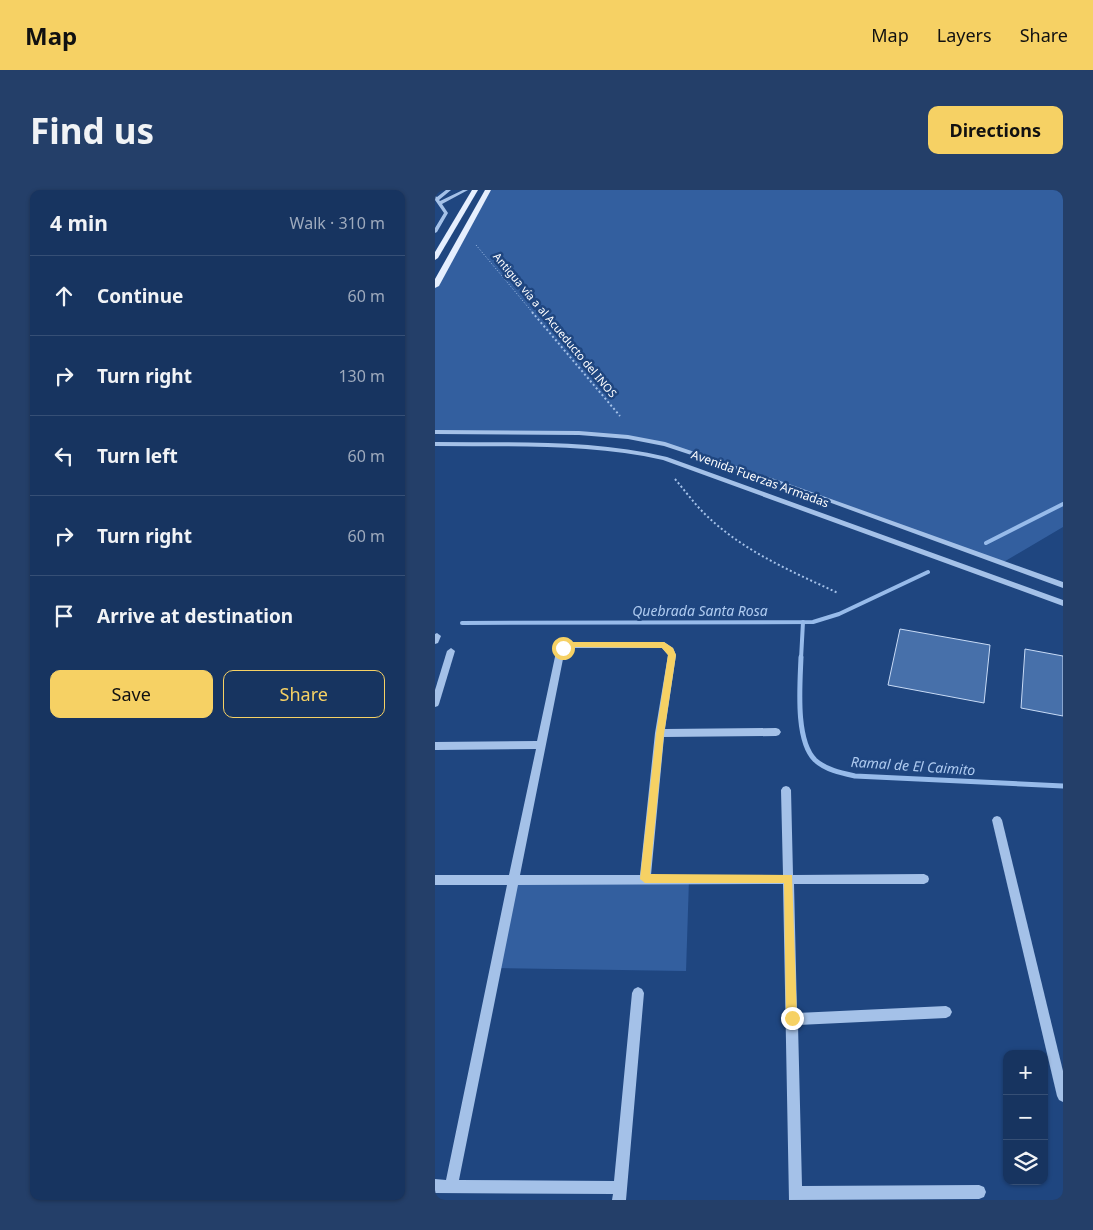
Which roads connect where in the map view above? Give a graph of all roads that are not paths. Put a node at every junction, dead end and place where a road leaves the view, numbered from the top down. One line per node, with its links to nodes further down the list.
1 (449, 190): 5 (street)
2 (466, 190): 5 (street)
3 (475, 190): 7 (main road)
4 (487, 190): 8 (main road)
5 (437, 200): 6 (street)
6 (435, 232)
7 (435, 258)
8 (435, 286)
9 (435, 432): 11 (street, Avenida Fuerzas Armadas)
10 (435, 444): 12 (street, Avenida Fuerzas Armadas)
11 (1063, 584)
12 (1063, 603)
13 (451, 651): 14 (street)
14 (435, 704)
15 (776, 732): 16 (street)
16 (660, 734): 17 (street); 23 (street)
17 (540, 745): 18 (street); 22 (street)
18 (435, 746)
19 (787, 790): 21 (street)
20 (997, 820): 29 (street)
21 (789, 878): 23 (street); 24 (street); 28 (street)
22 (513, 879): 23 (street); 25 (street); 31 (street)
23 (645, 879)
24 (924, 879)
25 (435, 880)
26 (637, 993): 33 (street)
27 (945, 1012): 28 (street)
28 (792, 1018): 34 (street)
29 (1063, 1096)
30 (435, 1186): 31 (street)
31 (451, 1186): 33 (street)
32 (979, 1192): 34 (street)
33 (619, 1194)
34 (795, 1197)

